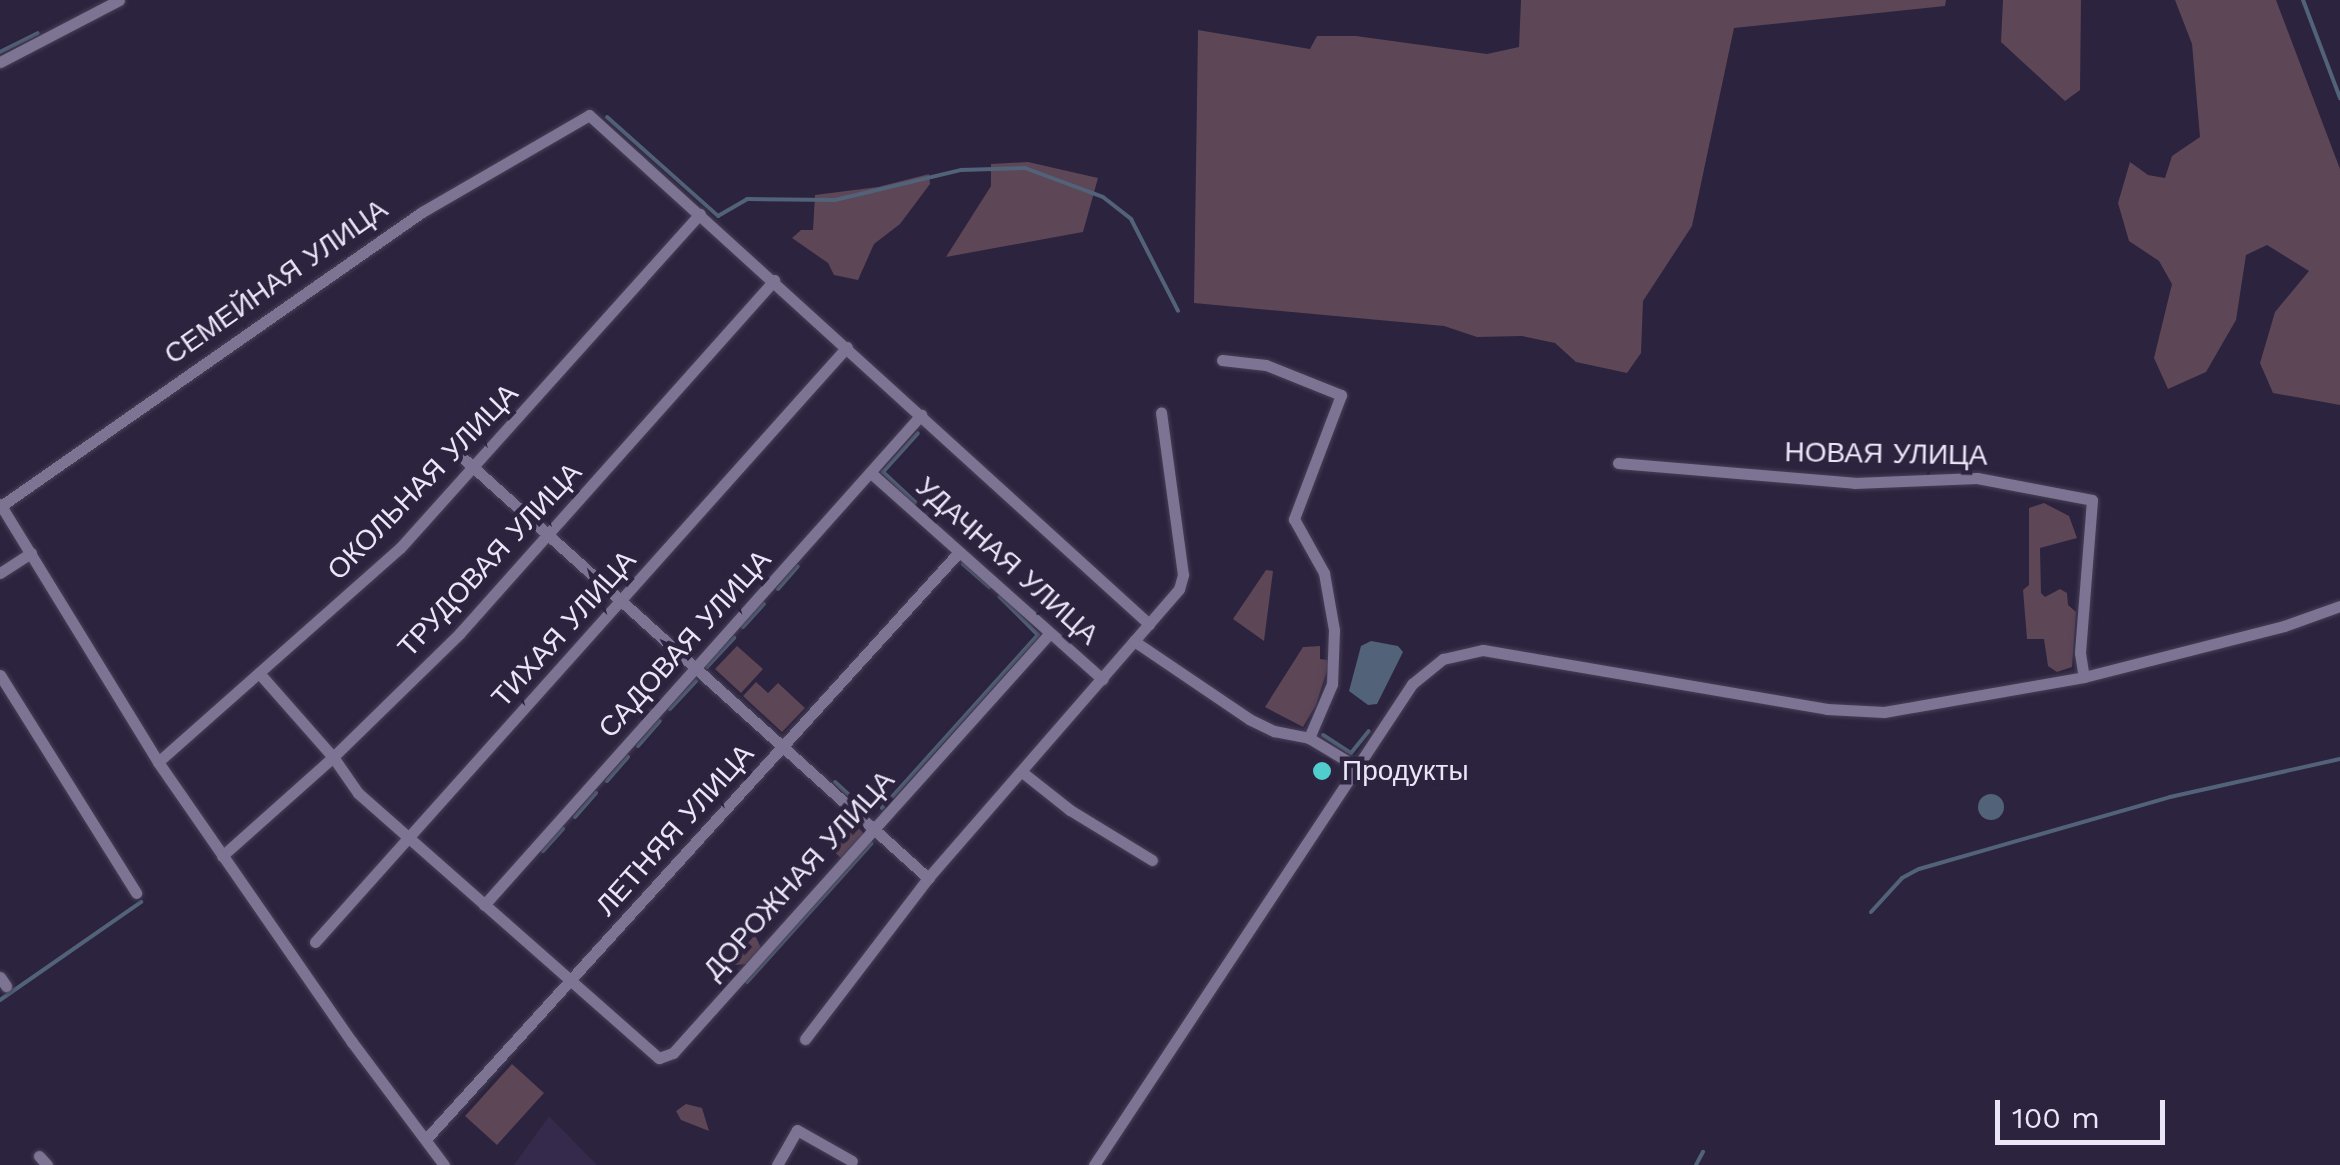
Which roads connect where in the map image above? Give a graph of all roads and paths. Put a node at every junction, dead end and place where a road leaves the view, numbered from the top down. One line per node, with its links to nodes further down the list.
1 (119, 0): 2 (street)
2 (0, 62)
3 (700, 214): 4 (street); 11 (street, ОКОЛЬНАЯ УЛИЦА); 13 (street, СЕМЕЙНАЯ УЛИЦА)
4 (774, 280): 5 (street); 14 (street, ТРУДОВАЯ УЛИЦА)
5 (847, 347): 8 (street); 18 (street, ТИХАЯ УЛИЦА)
6 (1222, 360): 28 (street)
7 (1161, 412): 20 (street)
8 (922, 415): 12 (street, САДОВАЯ УЛИЦА); 20 (street)
9 (462, 458): 11 (street)
10 (1618, 463): 26 (street, НОВАЯ УЛИЦА)
11 (476, 468): 14 (street); 24 (street, ОКОЛЬНАЯ УЛИЦА)
12 (871, 473): 15 (street, УДАЧНАЯ УЛИЦА); 23 (street, САДОВАЯ УЛИЦА)
13 (1, 504): 16 (street)
14 (550, 535): 18 (street); 30 (street, ТРУДОВАЯ УЛИЦА)
15 (959, 552): 21 (street, УДАЧНАЯ УЛИЦА); 29 (street, ЛЕТНЯЯ УЛИЦА)
16 (31, 553): 17 (street); 31 (street)
17 (0, 574)
18 (624, 600): 23 (street); 35 (street, ТИХАЯ УЛИЦА)
19 (2340, 606): 26 (street)
20 (1149, 624): 22 (street)
21 (1050, 633): 27 (street, УДАЧНАЯ УЛИЦА); 34 (street, ДОРОЖНАЯ УЛИЦА)
22 (1134, 642): 27 (street, УДАЧНАЯ УЛИЦА); 28 (street, УДАЧНАЯ УЛИЦА)
23 (698, 666): 29 (street); 40 (street, САДОВАЯ УЛИЦА)
24 (260, 673): 30 (street, ДОРОЖНАЯ УЛИЦА); 31 (street, ОКОЛЬНАЯ УЛИЦА)
25 (0, 675): 39 (street)
26 (2084, 677): 32 (street)
27 (1102, 679): 33 (street)
28 (1309, 738): 32 (street, УДАЧНАЯ УЛИЦА)
29 (783, 748): 34 (street); 42 (street, ЛЕТНЯЯ УЛИЦА)
30 (333, 757): 35 (street, ДОРОЖНАЯ УЛИЦА); 36 (street, ТРУДОВАЯ УЛИЦА)
31 (158, 762): 36 (street)
32 (1359, 768): 48 (street)
33 (1022, 772): 37 (street); 38 (street)
34 (873, 830): 38 (street); 42 (street, ДОРОЖНАЯ УЛИЦА)
35 (409, 838): 40 (street, ДОРОЖНАЯ УЛИЦА); 41 (street, ТИХАЯ УЛИЦА)
36 (222, 856): 44 (street)
37 (1152, 860)
38 (928, 878): 43 (street)
39 (136, 893)
40 (484, 905): 42 (street, ДОРОЖНАЯ УЛИЦА)
41 (315, 942)
42 (571, 984): 44 (street, ЛЕТНЯЯ УЛИЦА)
43 (805, 1039)
44 (426, 1139): 46 (street)
45 (852, 1161): 47 (street)
46 (444, 1165)
47 (777, 1165)
48 (1094, 1165)

